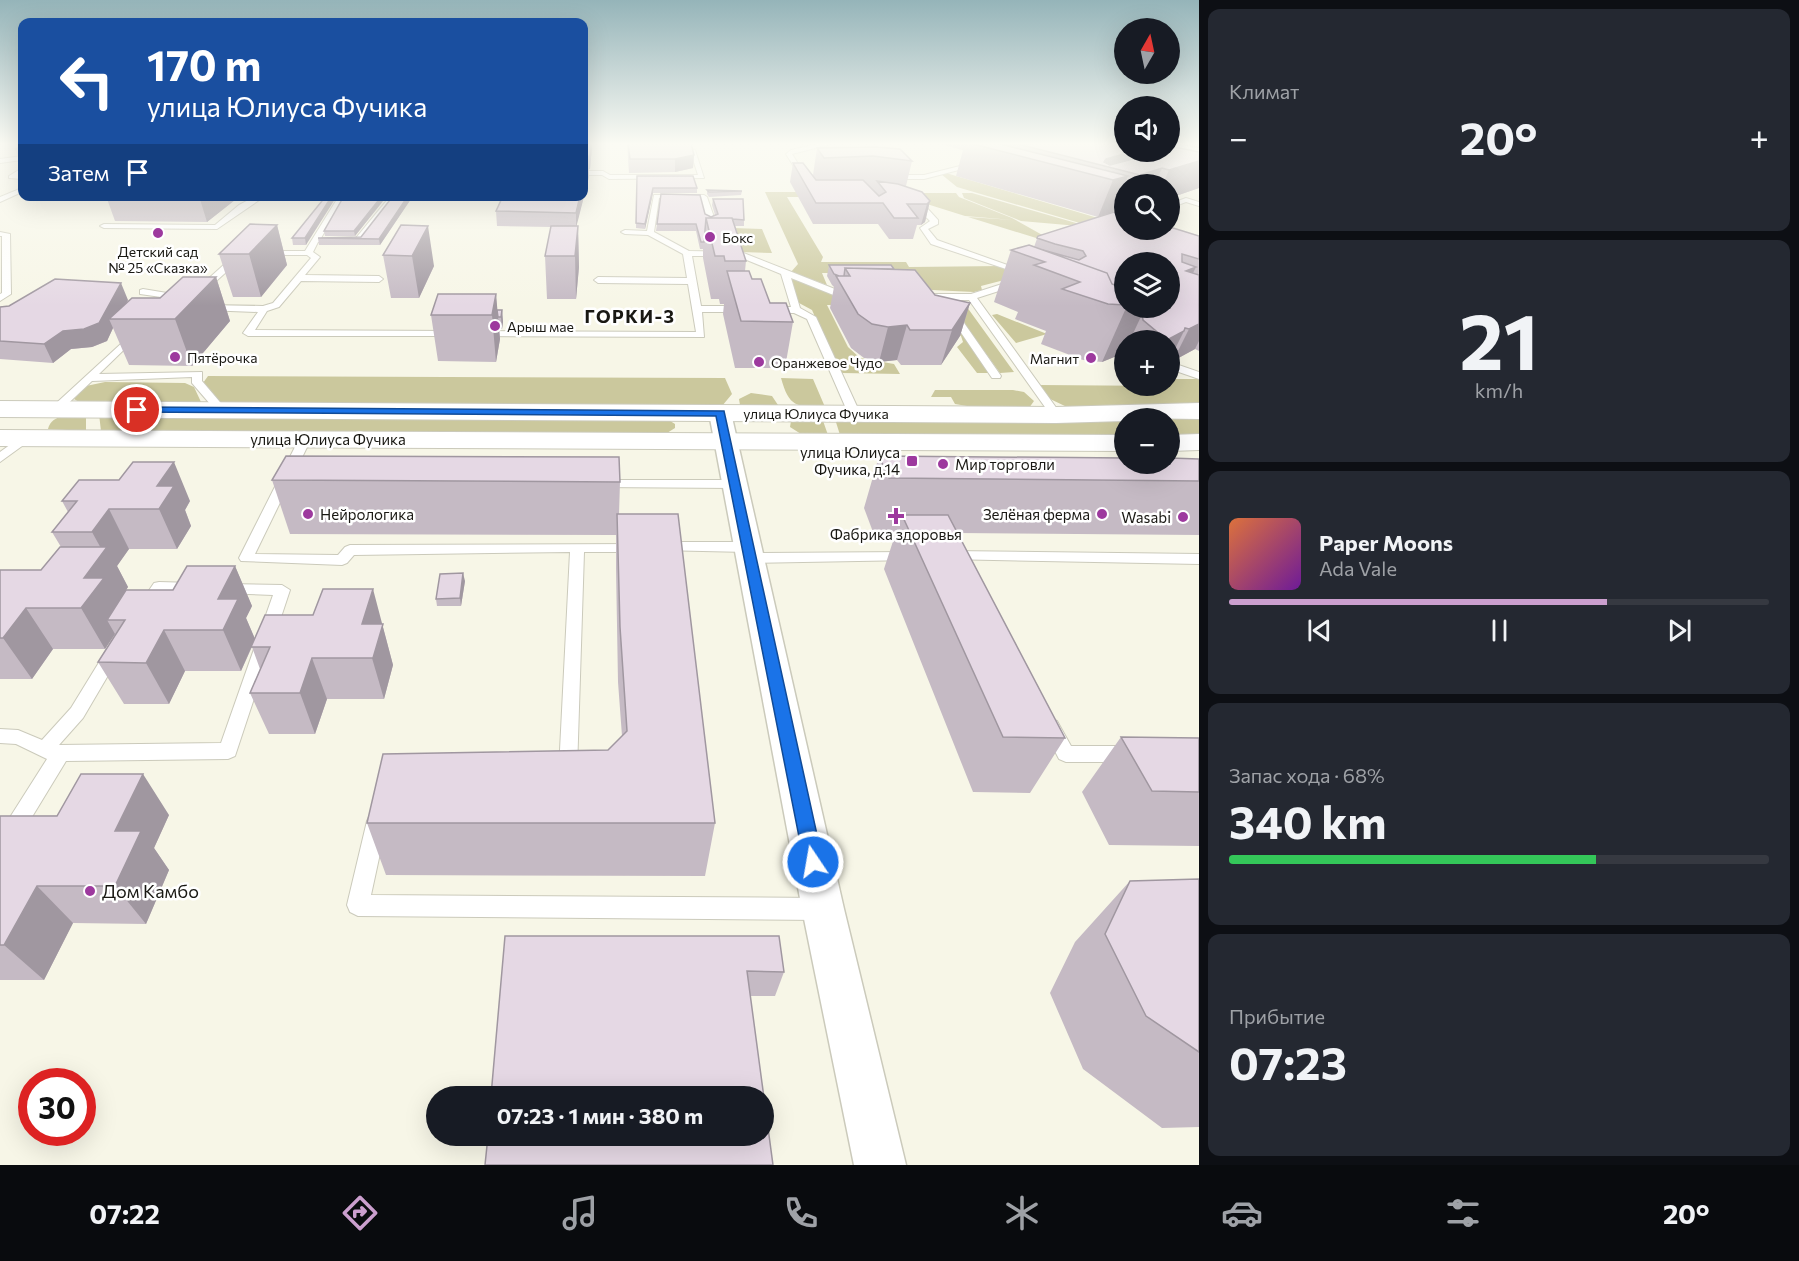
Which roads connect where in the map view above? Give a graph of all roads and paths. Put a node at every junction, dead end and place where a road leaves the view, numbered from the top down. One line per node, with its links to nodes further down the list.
1 (656, 197): 17 (lane)
2 (704, 197): 6 (lane)
3 (253, 201): 14 (lane)
4 (339, 201): 18 (lane)
5 (390, 201): 18 (lane)
6 (705, 201): 7 (lane); 13 (lane)
7 (716, 201)
8 (900, 201): 24 (lane)
9 (1091, 201): 12 (lane)
10 (1180, 202): 11 (lane)
11 (1199, 204)
12 (1114, 208)
13 (711, 220)
14 (104, 226)
15 (625, 232): 17 (lane)
16 (0, 234): 23 (lane)
17 (651, 234): 21 (lane)
18 (315, 240): 20 (lane)
19 (729, 243): 22 (lane)
20 (308, 253): 26 (lane); 30 (lane)
21 (687, 253): 22 (lane); 29 (lane)
22 (732, 254): 25 (lane)
23 (4, 256): 35 (lane)
24 (1014, 267)
25 (785, 272): 32 (lane); 42 (lane)
26 (299, 278): 27 (lane); 38 (lane)
27 (379, 279)
28 (598, 280): 29 (lane)
29 (692, 281): 39 (lane)
30 (143, 292)
31 (1022, 295): 34 (lane)
32 (867, 296)
33 (914, 297): 34 (lane)
34 (972, 297): 54 (lane)
35 (0, 298)
36 (196, 308): 38 (lane)
37 (948, 308): 45 (lane)
38 (264, 309): 39 (lane)
39 (697, 309): 40 (lane)
40 (752, 309)
41 (763, 309): 42 (lane)
42 (796, 310): 53 (lane)
43 (145, 324): 47 (lane)
44 (1180, 369): 46 (lane)
45 (996, 376)
46 (1199, 376)
47 (88, 378): 49 (lane); 50 (lane)
48 (0, 409): 49 (main road, улица Юлиуса Фучика)
49 (55, 410): 50 (main road, улица Юлиуса Фучика); 55 (main road)
50 (221, 410): 52 (main road, улица Юлиуса Фучика)
51 (1199, 411): 54 (main road, улица Юлиуса Фучика)
52 (720, 413): 53 (main road, улица Юлиуса Фучика); 57 (street)
53 (854, 413): 54 (main road, улица Юлиуса Фучика)
54 (1056, 415)
55 (13, 438): 56 (main road, улица Юлиуса Фучика); 61 (lane)
56 (305, 440): 57 (main road, улица Юлиуса Фучика); 64 (lane)
57 (726, 441): 59 (main road, улица Юлиуса Фучика); 63 (street)
58 (1199, 442): 60 (main road)
59 (1114, 443)
60 (1180, 443)
61 (0, 458)
62 (592, 484): 63 (lane)
63 (734, 484): 65 (street)
64 (577, 548): 65 (lane); 75 (lane)
65 (748, 552): 66 (lane); 78 (street)
66 (962, 556): 67 (lane); 68 (lane)
67 (1199, 559)
68 (972, 577)
69 (140, 616): 73 (lane)
70 (120, 644): 73 (lane)
71 (1044, 712): 74 (lane)
72 (0, 736): 73 (lane)
73 (53, 751): 77 (lane)
74 (1144, 754)
75 (546, 770)
76 (380, 807): 78 (lane)
77 (0, 851)
78 (823, 909): 79 (street)
79 (880, 1165)

